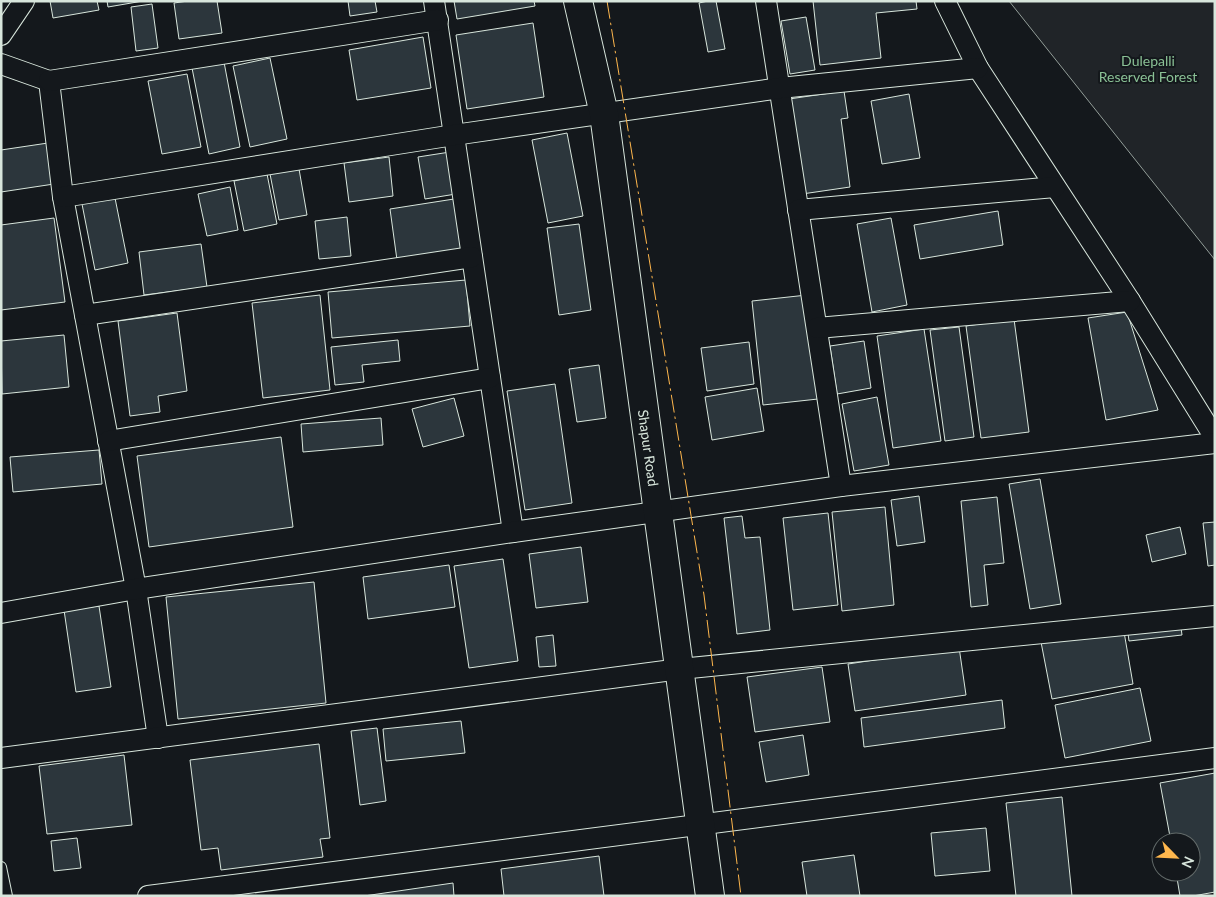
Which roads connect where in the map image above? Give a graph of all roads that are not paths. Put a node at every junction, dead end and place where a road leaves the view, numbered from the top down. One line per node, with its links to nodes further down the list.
1 (24, 1): 6 (street)
2 (578, 1): 11 (street, Shapur Road)
3 (766, 1): 10 (street)
4 (945, 1): 8 (street)
5 (436, 10): 9 (street); 12 (street)
6 (1, 35)
7 (1, 64): 9 (street)
8 (978, 68): 10 (street); 13 (street)
9 (49, 81): 14 (street)
10 (780, 88): 11 (street); 15 (street)
11 (604, 114): 12 (street); 25 (street, Shapur Road)
12 (454, 135): 14 (street); 16 (street)
13 (1055, 187): 15 (street); 17 (street)
14 (63, 197): 18 (street)
15 (798, 210): 19 (street)
16 (472, 257): 18 (street); 20 (street)
17 (1130, 301): 19 (street); 21 (street)
18 (85, 315): 22 (street)
19 (816, 328): 24 (street)
20 (490, 378): 22 (street); 26 (street)
21 (1215, 438)
22 (108, 441): 27 (street)
23 (1215, 443): 24 (street)
24 (841, 486): 25 (street)
25 (657, 512): 26 (street); 30 (street, Shapur Road)
26 (512, 532): 27 (street)
27 (136, 589): 28 (street); 31 (street)
28 (2, 609)
29 (1215, 616): 30 (street)
30 (680, 669): 31 (street); 34 (street, Shapur Road)
31 (158, 738): 32 (street)
32 (1, 758)
33 (1215, 758): 34 (street)
34 (701, 826): 37 (street); 38 (street, Shapur Road)
35 (1, 867): 36 (lane)
36 (7, 896)
37 (148, 896)
38 (710, 896)

